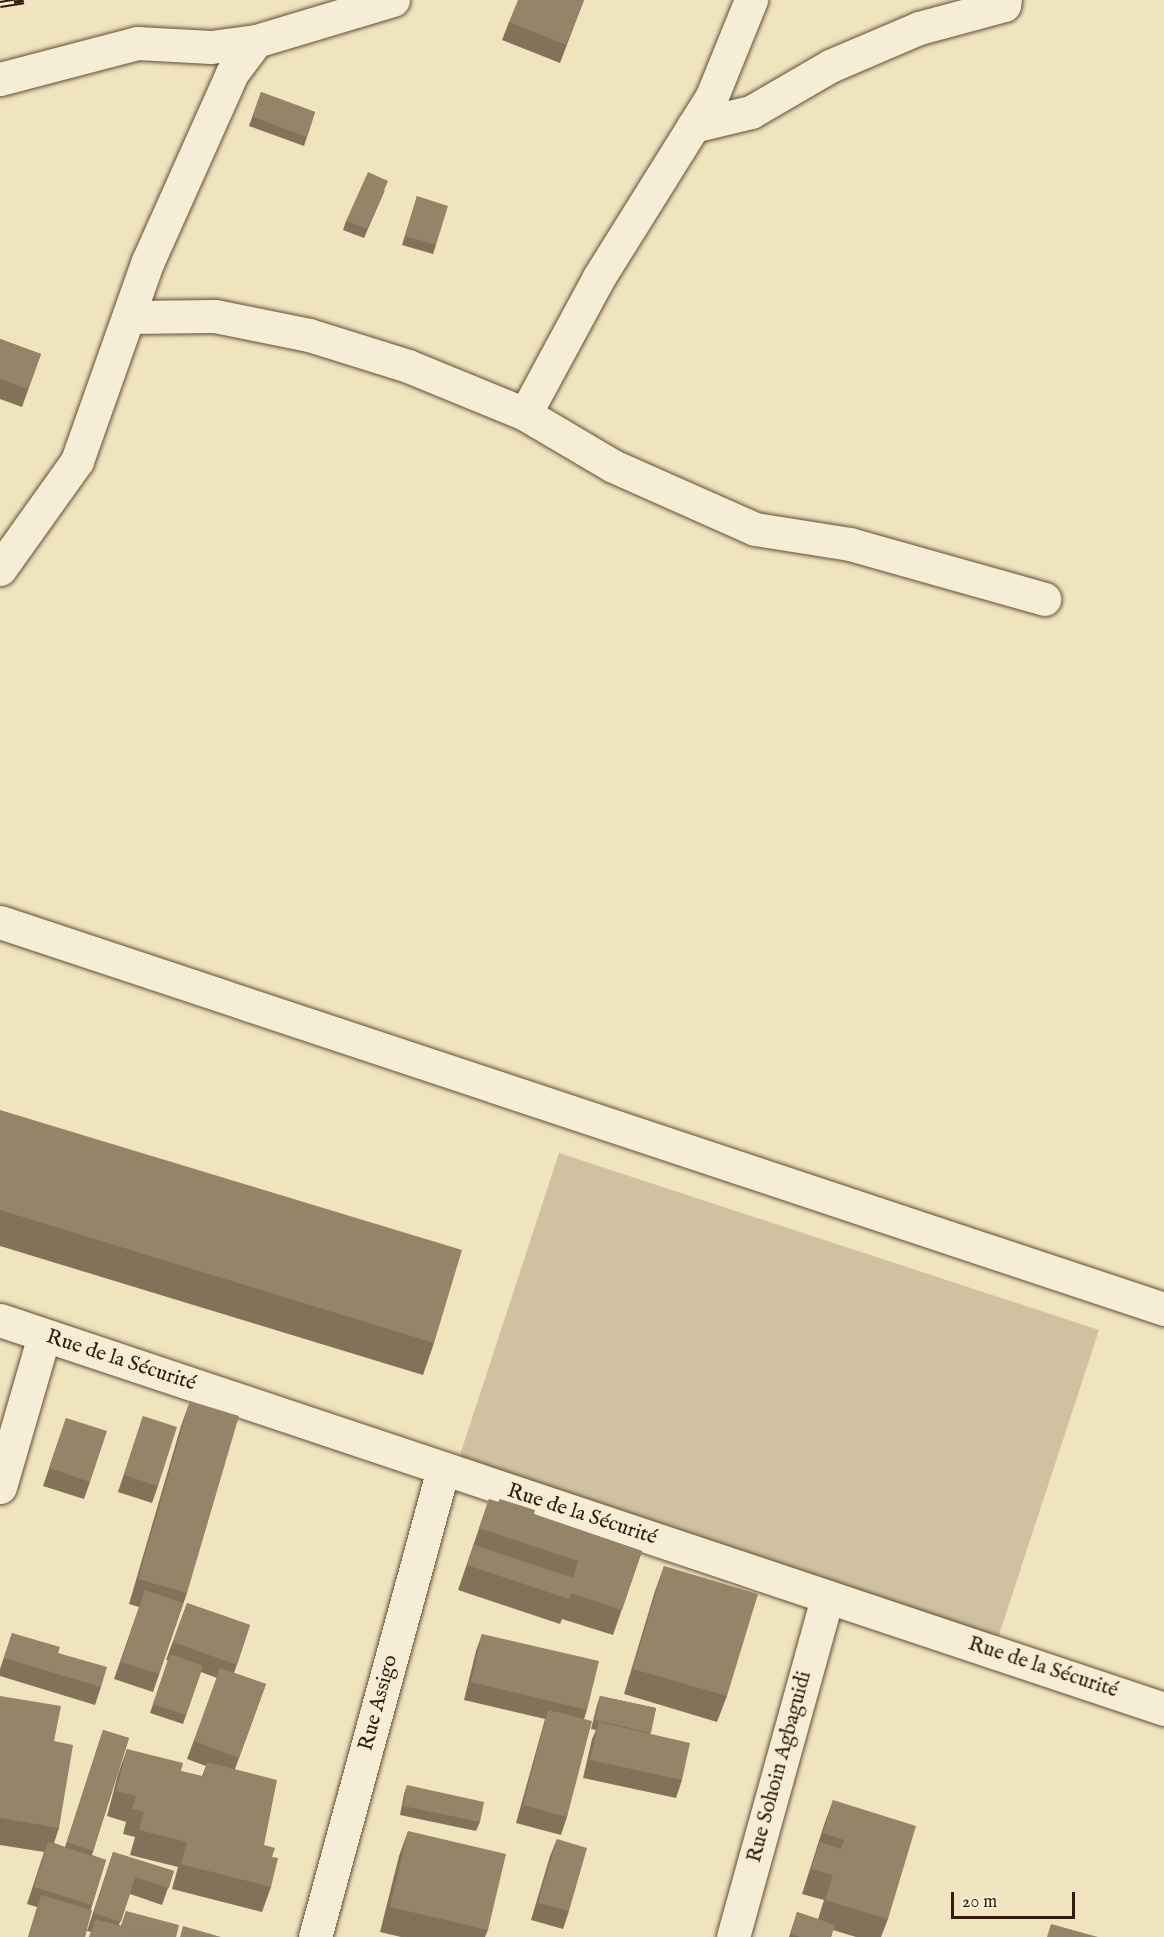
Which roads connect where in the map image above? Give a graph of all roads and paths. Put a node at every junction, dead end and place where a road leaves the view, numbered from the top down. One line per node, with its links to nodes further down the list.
1 (393, 0): 4 (street)
2 (751, 0): 6 (street)
3 (1005, 0): 6 (street)
4 (256, 41): 5 (street); 7 (street)
5 (0, 78)
6 (693, 126): 8 (street)
7 (129, 317): 8 (street); 9 (street)
8 (525, 414): 10 (street)
9 (0, 569)
10 (1044, 599)
11 (0, 922): 12 (street)
12 (1164, 1309)
13 (0, 1320): 14 (street, Rue de la Sécurité)
14 (44, 1336): 15 (street, Rue de la Sécurité); 16 (street)
15 (443, 1469): 17 (street, Rue de la Sécurité); 19 (street, Rue Assigo)
16 (0, 1487)
17 (827, 1597): 18 (street, Rue de la Sécurité); 20 (street, Rue Sohoin Agbaguidi)
18 (1164, 1708)
19 (315, 1937)
20 (734, 1937)

